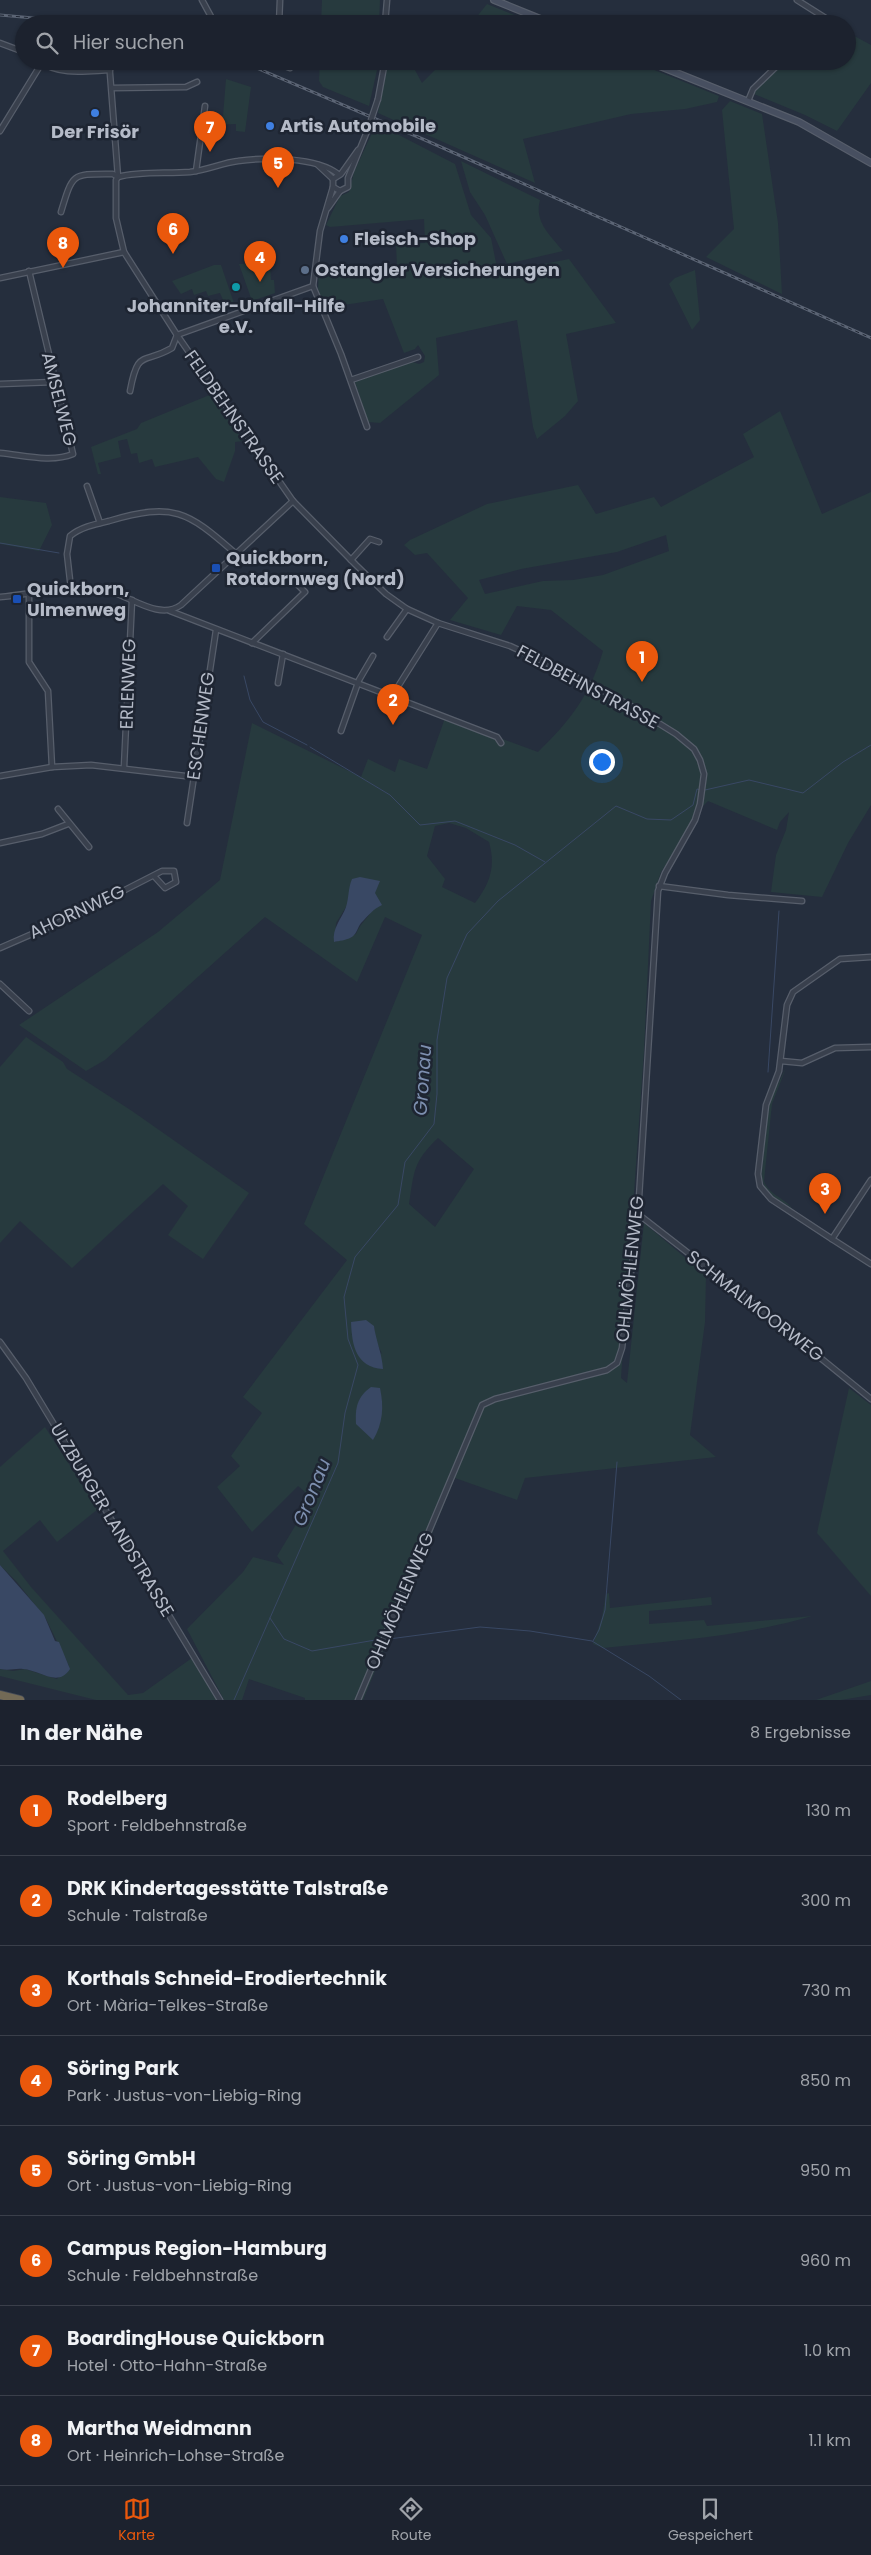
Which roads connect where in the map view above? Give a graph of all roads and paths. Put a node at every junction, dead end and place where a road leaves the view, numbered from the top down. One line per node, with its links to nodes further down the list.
1 (202, 0): 6 (street)
2 (280, 0): 7 (street)
3 (387, 0): 8 (street)
4 (494, 0): 9 (main road)
5 (797, 0): 10 (street)
6 (210, 15)
7 (279, 15)
8 (386, 15)
9 (531, 15)
10 (821, 15)
11 (0, 43): 12 (street)
12 (15, 49)
13 (37, 70): 23 (street)
14 (62, 70): 15 (street)
15 (110, 70): 20 (street, FELDBEHNSTRASSE)
16 (383, 70): 24 (street, bridge)
17 (670, 70): 21 (main road)
18 (773, 70): 21 (street)
19 (197, 82): 20 (street)
20 (112, 88): 29 (street, FELDBEHNSTRASSE)
21 (748, 101): 26 (main road)
22 (205, 106): 27 (street)
23 (0, 131)
24 (358, 150): 28 (street); 30 (street)
25 (315, 163): 27 (street); 28 (street); 31 (street)
26 (871, 163)
27 (196, 171): 29 (street)
28 (340, 174): 30 (street); 31 (street)
29 (118, 177): 35 (street); 36 (street, FELDBEHNSTRASSE)
30 (348, 178): 33 (street)
31 (332, 179): 32 (street)
32 (333, 187): 33 (street); 34 (street)
33 (340, 191): 34 (street)
34 (326, 211): 39 (street)
35 (61, 212)
36 (124, 252): 37 (street); 40 (street, FELDBEHNSTRASSE)
37 (29, 271): 38 (street); 43 (street, AMSELWEG)
38 (0, 278)
39 (313, 286): 40 (street); 42 (street)
40 (177, 336): 45 (street); 49 (street, FELDBEHNSTRASSE)
41 (418, 357): 42 (street)
42 (351, 380): 46 (street)
43 (54, 382): 44 (street); 47 (street, AMSELWEG)
44 (0, 384)
45 (130, 390)
46 (367, 427)
47 (0, 453)
48 (87, 486): 50 (street)
49 (293, 501): 52 (street); 53 (street, FELDBEHNSTRASSE)
50 (100, 523): 52 (street); 55 (street)
51 (379, 542): 53 (street)
52 (235, 553): 60 (street)
53 (351, 560): 59 (street, FELDBEHNSTRASSE)
54 (295, 582): 64 (street)
55 (71, 589): 56 (street); 58 (street)
56 (29, 594): 57 (street); 72 (street)
57 (0, 597)
58 (132, 600): 60 (street); 73 (street, ERLENWEG)
59 (407, 609): 61 (street, FELDBEHNSTRASSE); 63 (street)
60 (170, 611): 62 (street)
61 (438, 623): 69 (street); 82 (street, FELDBEHNSTRASSE)
62 (216, 630): 64 (street); 75 (street, ESCHENWEG)
63 (386, 638)
64 (252, 642): 65 (street)
65 (282, 654): 67 (street); 68 (street)
66 (373, 656): 68 (street)
67 (278, 683)
68 (358, 683): 69 (street); 70 (street)
69 (392, 696): 71 (street)
70 (341, 731)
71 (501, 743)
72 (52, 767): 73 (street); 74 (street)
73 (124, 767): 75 (street)
74 (0, 776)
75 (194, 777): 77 (street, ESCHENWEG)
76 (58, 809): 78 (street)
77 (187, 823)
78 (68, 824): 79 (street); 80 (street)
79 (0, 843)
80 (89, 847)
81 (154, 876): 81 (street, AHORNWEG); 84 (street, AHORNWEG)
82 (659, 886): 83 (street); 91 (street, OHLMÖHLENWEG)
83 (802, 901)
84 (0, 948)
85 (871, 957): 89 (street)
86 (0, 984): 87 (street)
87 (29, 1010)
88 (871, 1047): 89 (street)
89 (781, 1061): 92 (street)
90 (871, 1180): 92 (street)
91 (638, 1214): 95 (street, SCHMALMOORWEG); 99 (street, OHLMÖHLENWEG)
92 (834, 1237): 93 (street)
93 (871, 1264)
94 (0, 1342): 98 (street, ULZBURGER LANDSTRASSE)
95 (871, 1399)
96 (0, 1695): 97 (highway)
97 (20, 1700)
98 (220, 1700)
99 (358, 1700)

